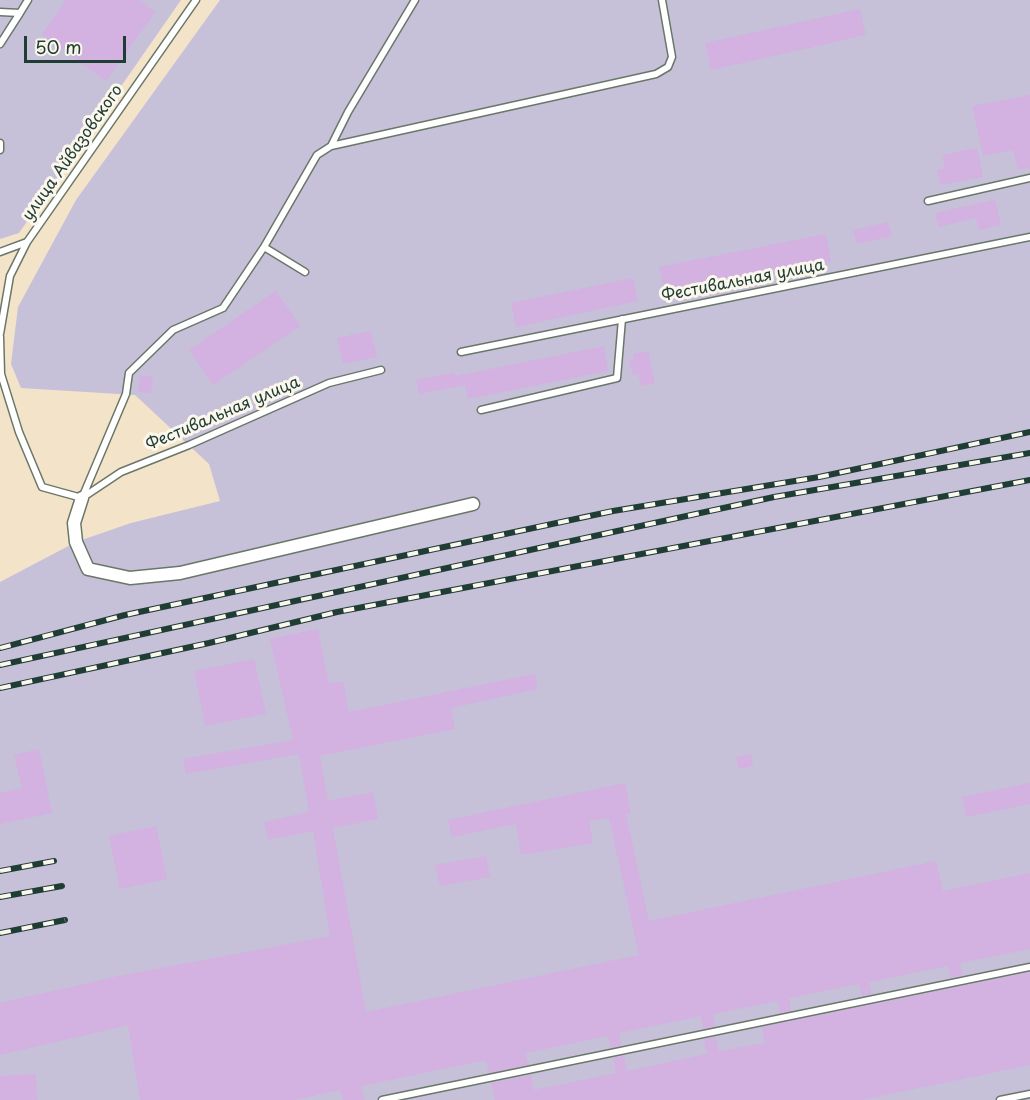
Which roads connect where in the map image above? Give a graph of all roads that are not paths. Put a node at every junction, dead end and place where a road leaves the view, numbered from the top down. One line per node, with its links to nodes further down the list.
1 (28, 0): 6 (lane)
2 (196, 0): 14 (lane, улица Айвазовского)
3 (415, 0): 9 (lane)
4 (662, 0): 9 (lane)
5 (0, 12): 6 (lane)
6 (20, 13): 7 (lane)
7 (0, 44)
8 (0, 143): 10 (lane)
9 (331, 146): 15 (lane)
10 (0, 150)
11 (1030, 178): 12 (lane)
12 (928, 201)
13 (1030, 237): 18 (lane, Фестивальная улица)
14 (27, 242): 16 (lane); 19 (lane, улица Айвазовского)
15 (264, 247): 17 (lane); 23 (lane)
16 (0, 252)
17 (305, 272)
18 (622, 319): 20 (lane, Фестивальная улица); 22 (lane)
19 (0, 336): 23 (lane, улица Айвазовского)
20 (461, 352)
21 (381, 370): 23 (lane, Фестивальная улица)
22 (482, 410)
23 (82, 498): 24 (street)
24 (473, 504)
25 (1030, 967): 27 (lane)
26 (1030, 1094): 28 (lane)
27 (382, 1100)
28 (1000, 1100)

